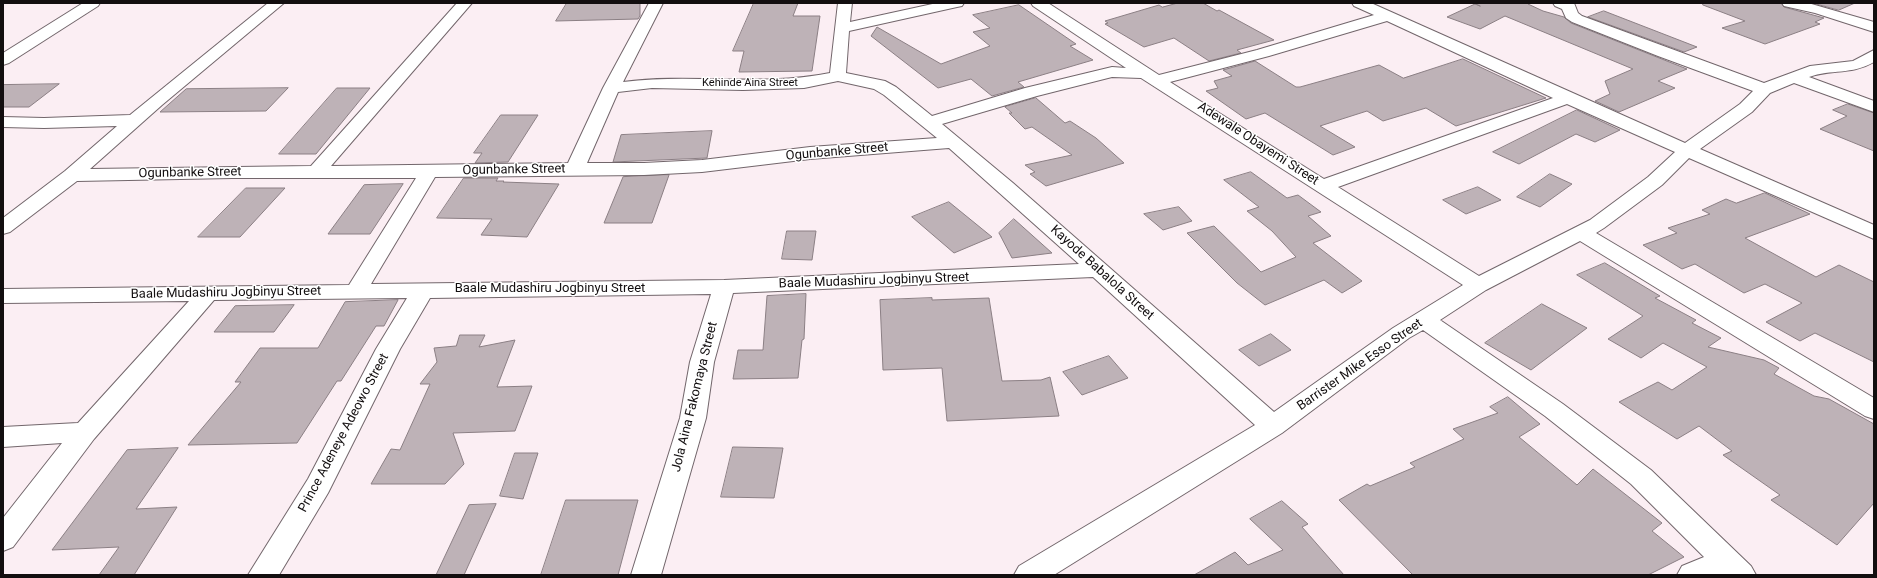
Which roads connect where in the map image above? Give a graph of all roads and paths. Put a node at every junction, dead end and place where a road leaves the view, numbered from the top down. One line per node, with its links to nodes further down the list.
1 (93, 3): 15 (street)
2 (277, 3): 26 (street)
3 (465, 3): 32 (street)
4 (656, 3): 22 (street)
5 (845, 3): 13 (street)
6 (957, 3): 13 (street)
7 (1038, 3): 18 (street)
8 (1359, 3): 11 (street)
9 (1789, 3): 12 (street)
10 (1570, 4): 23 (street)
11 (1388, 16): 20 (street); 24 (street)
12 (1874, 27)
13 (842, 28): 19 (street)
14 (3, 50): 15 (street)
15 (19, 50): 17 (street)
16 (1874, 55): 21 (street)
17 (3, 60)
18 (1114, 63): 20 (street); 28 (street)
19 (838, 76): 22 (street, Kehinde Aina Street); 28 (street, Kayode Babalola Street)
20 (1151, 77): 35 (street, Adewale Obayemi Street)
21 (1796, 78): 23 (street); 25 (street)
22 (611, 88): 31 (street)
23 (1764, 89): 30 (street, Barrister Mike Esso Street)
24 (1568, 98): 30 (street); 35 (street)
25 (1874, 107)
26 (134, 120): 27 (street); 34 (street)
27 (3, 122)
28 (929, 122): 29 (street, Kayode Babalola Street)
29 (954, 142): 31 (street, Ogunbanke Street); 39 (street, Kayode Babalola Street)
30 (1686, 150): 37 (street, Barrister Mike Esso Street); 38 (street)
31 (574, 168): 33 (street, Ogunbanke Street)
32 (316, 172): 33 (street, Ogunbanke Street); 34 (street, Ogunbanke Street)
33 (429, 172): 43 (street)
34 (72, 175): 36 (street)
35 (1322, 186): 40 (street, Adewale Obayemi Street)
36 (3, 228)
37 (1582, 232): 40 (street, Barrister Mike Esso Street); 47 (street)
38 (1874, 233)
39 (1097, 270): 41 (street, Baale Mudashiru Jogbinyu Street); 48 (street, Kayode Babalola Street)
40 (1478, 285): 46 (street, Barrister Mike Esso Street)
41 (724, 287): 42 (street, Baale Mudashiru Jogbinyu Street); 54 (street, Jola Aina Fakomaya Street)
42 (423, 290): 43 (street, Baale Mudashiru Jogbinyu Street); 53 (street, Prince Adeneye Adeowo Street)
43 (355, 292): 44 (street, Baale Mudashiru Jogbinyu Street)
44 (207, 294): 45 (street, Baale Mudashiru Jogbinyu Street); 49 (street)
45 (3, 296)
46 (1424, 320): 48 (street, Barrister Mike Esso Street); 52 (street)
47 (1874, 410)
48 (1274, 426): 55 (street, Barrister Mike Esso Street)
49 (85, 432): 50 (street); 51 (street)
50 (3, 437)
51 (3, 539)
52 (1733, 568): 56 (street)
53 (263, 575)
54 (646, 575)
55 (1029, 575)
56 (1692, 575)

